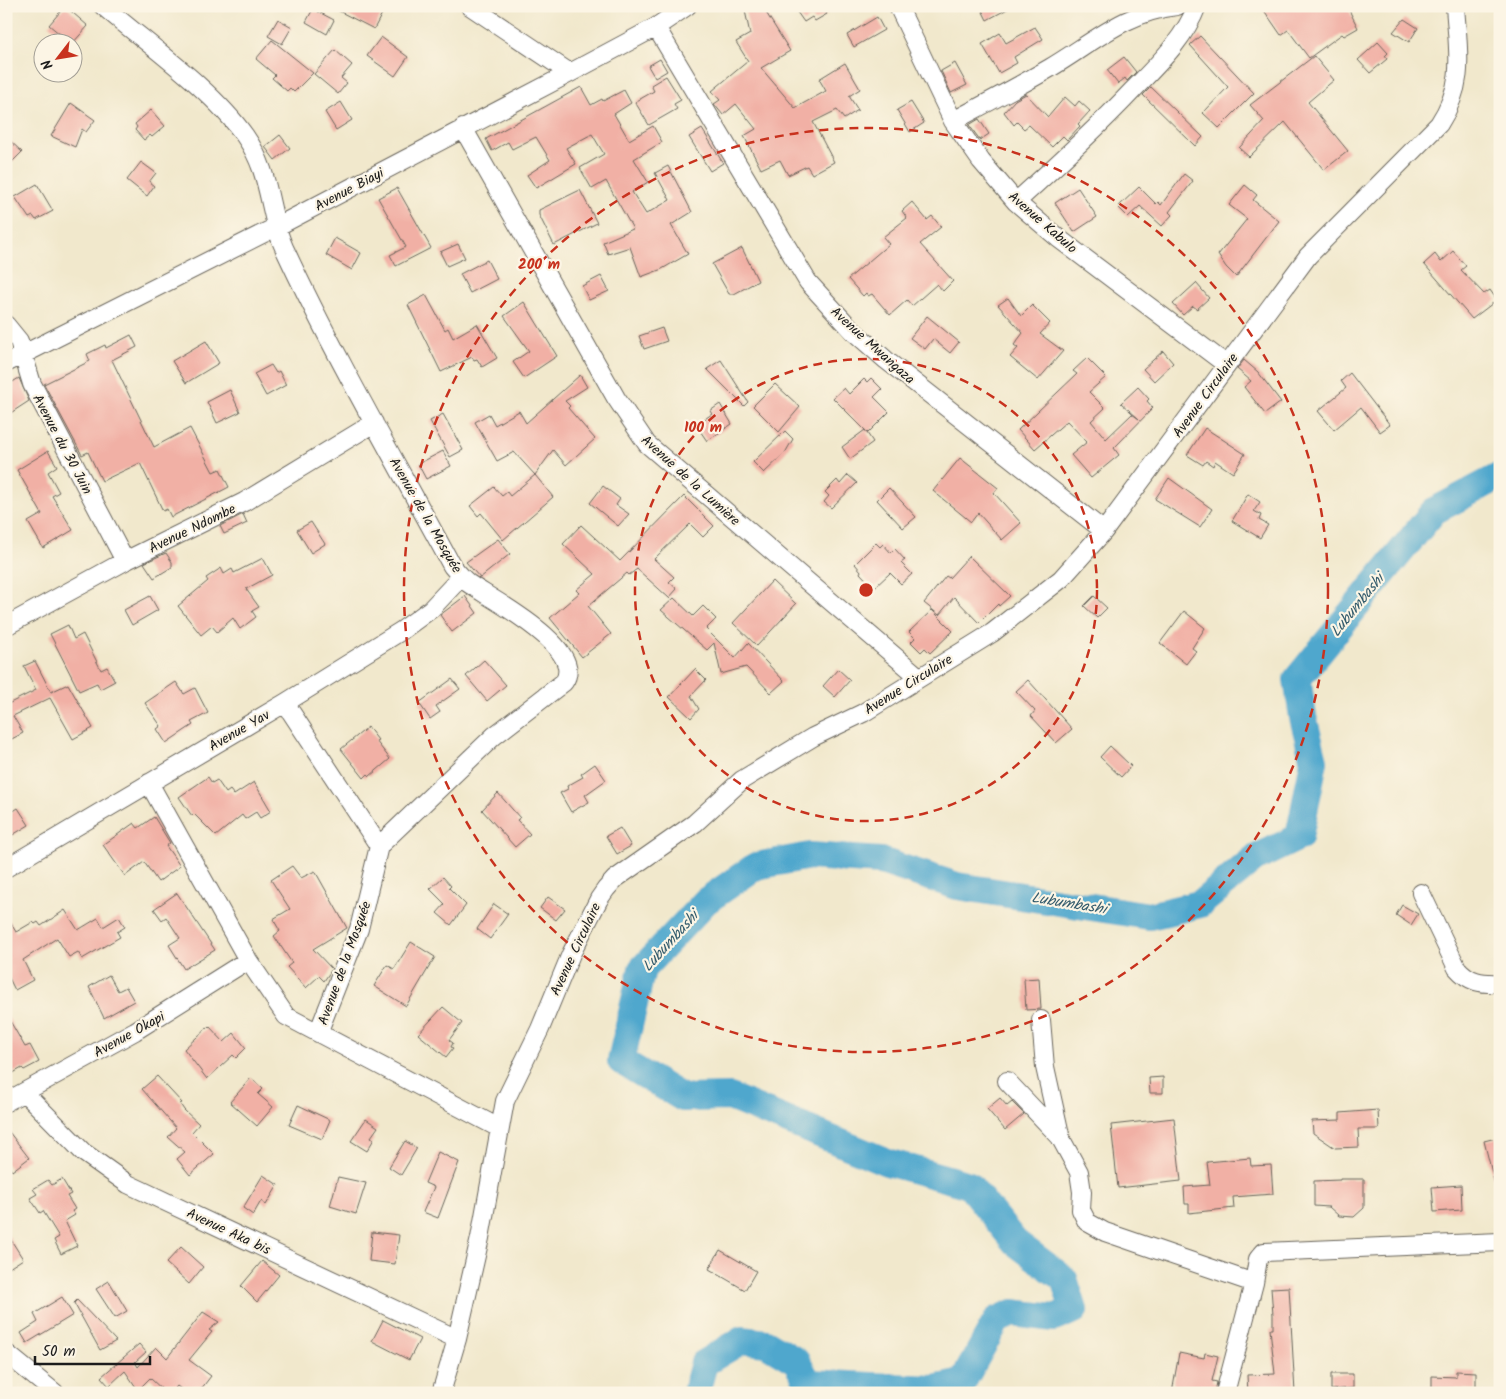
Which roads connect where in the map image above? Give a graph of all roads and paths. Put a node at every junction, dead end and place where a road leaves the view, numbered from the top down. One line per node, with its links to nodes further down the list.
1 (103, 6): 13 (street, Avenue de la Mosquée)
2 (470, 6): 9 (street)
3 (687, 6): 8 (street, Avenue Biayi)
4 (898, 6): 10 (street, Avenue Kabulo)
5 (1177, 6): 10 (street)
6 (1197, 6): 12 (street)
7 (1455, 6): 17 (street, Avenue Circulaire)
8 (656, 27): 9 (street, Avenue Biayi); 19 (street, Avenue Mwangaza)
9 (570, 73): 11 (street, Avenue Biayi)
10 (953, 122): 12 (street, Avenue Kabulo)
11 (463, 128): 13 (street, Avenue Biayi); 23 (street, Avenue de la Lumière)
12 (1016, 202): 17 (street, Avenue Kabulo)
13 (278, 226): 15 (street, Avenue Biayi); 18 (street, Avenue de la Mosquée)
14 (6, 326): 15 (street, Avenue du 30 Juin)
15 (23, 354): 16 (street, Avenue Biayi); 20 (street, Avenue du 30 Juin)
16 (6, 363)
17 (1227, 365): 19 (street, Avenue Circulaire)
18 (374, 423): 20 (street, Avenue Ndombe); 21 (street, Avenue de la Mosquée)
19 (1104, 531): 23 (street, Avenue Circulaire)
20 (125, 561): 22 (street, Avenue Ndombe)
21 (461, 577): 24 (street, Avenue Yav); 26 (street, Avenue de la Mosquée)
22 (6, 626)
23 (919, 677): 36 (street, Avenue Circulaire)
24 (285, 703): 25 (street, Avenue Yav); 26 (street)
25 (149, 783): 27 (street, Avenue Yav); 29 (street)
26 (379, 846): 32 (street, Avenue de la Mosquée)
27 (6, 868)
28 (1421, 893): 30 (street)
29 (248, 960): 32 (street); 34 (street, Avenue Okapi)
30 (1500, 983)
31 (1041, 1020): 37 (street)
32 (318, 1033): 36 (street)
33 (1007, 1082): 37 (street)
34 (24, 1092): 35 (street, Avenue Okapi); 40 (street, Avenue Aka bis)
35 (6, 1102)
36 (499, 1128): 40 (street, Avenue Circulaire)
37 (1061, 1139): 39 (street)
38 (1500, 1242): 39 (street)
39 (1254, 1283): 44 (street)
40 (457, 1339): 43 (street, Avenue Circulaire)
41 (10, 1362): 42 (street)
42 (55, 1393)
43 (441, 1393)
44 (1225, 1393)

